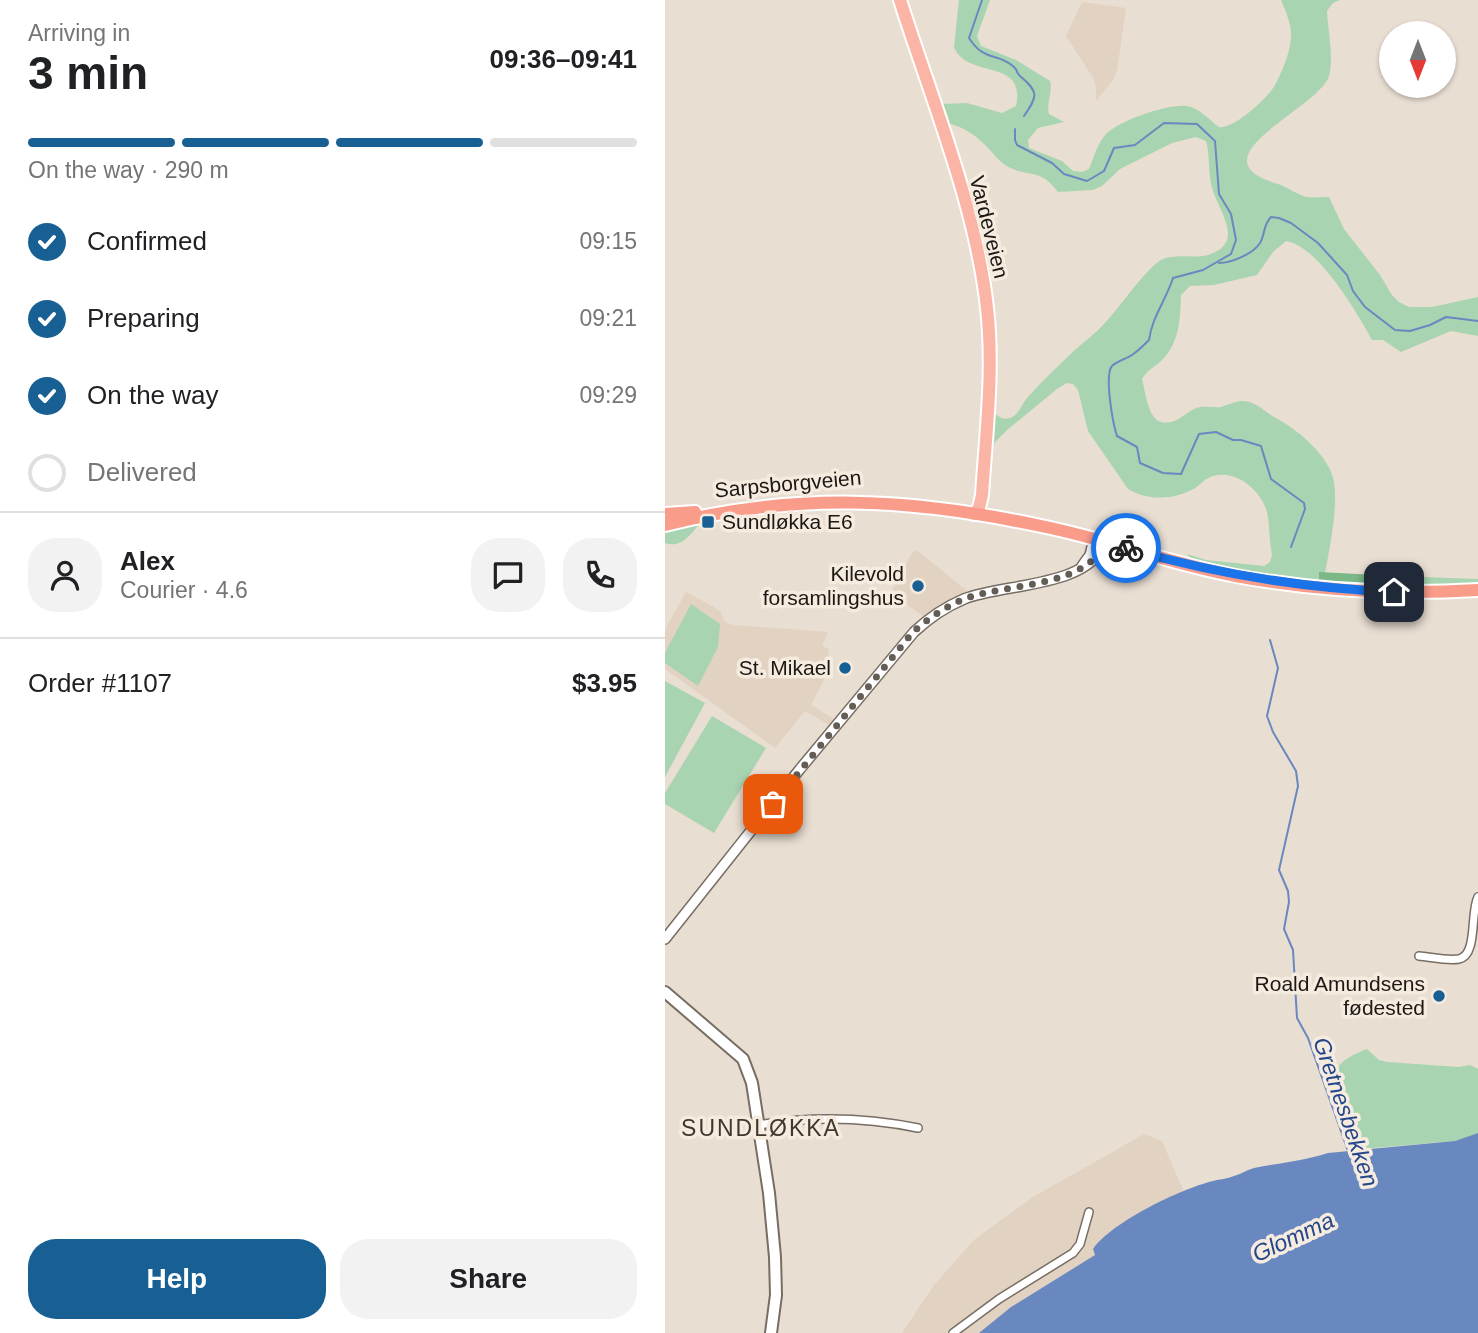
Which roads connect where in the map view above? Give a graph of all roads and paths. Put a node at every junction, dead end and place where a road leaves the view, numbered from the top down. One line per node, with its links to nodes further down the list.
1 (900, 0): 2 (main road, Vardeveien)
2 (975, 510): 3 (highway, Sarpsborgveien); 4 (highway, Sarpsborgveien); 5 (highway, Sarpsborgveien)
3 (665, 516)
4 (665, 525)
5 (1100, 541): 6 (highway, Sarpsborgveien); 8 (street)
6 (1478, 590)
7 (1478, 897): 9 (street)
8 (665, 939)
9 (1419, 956)
10 (665, 992): 11 (main road)
11 (758, 1125): 12 (street); 14 (main road)
12 (918, 1128)
13 (1089, 1212): 15 (street)
14 (771, 1333)
15 (954, 1333)

